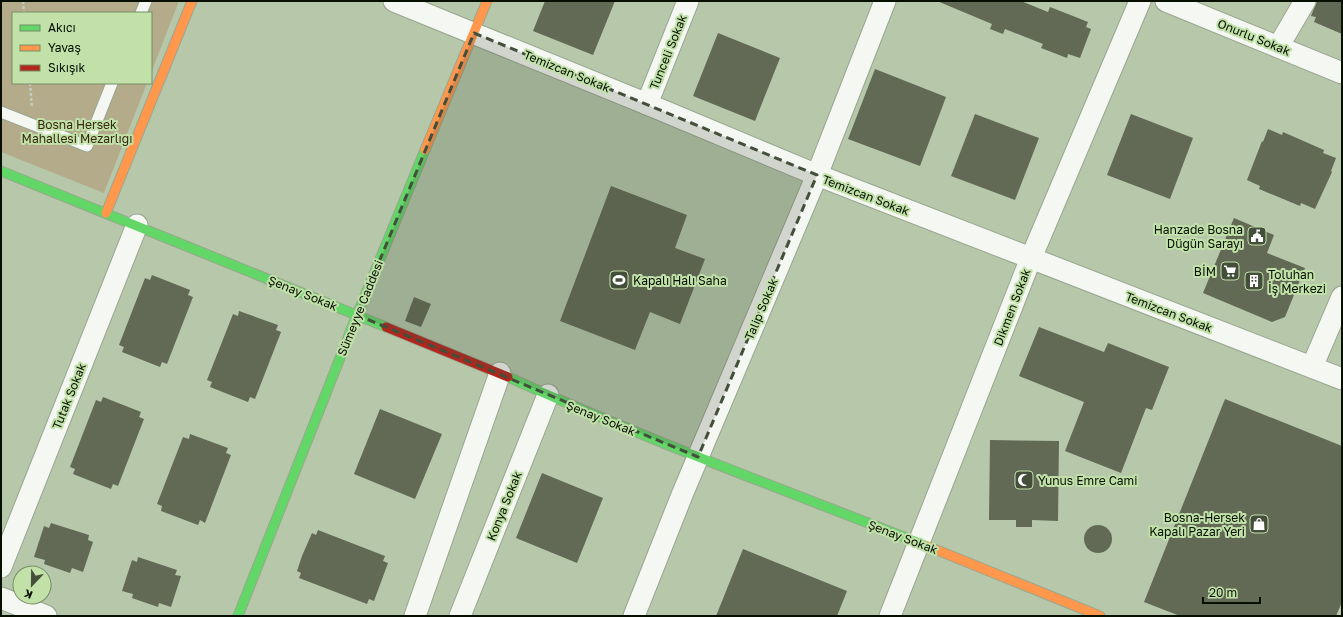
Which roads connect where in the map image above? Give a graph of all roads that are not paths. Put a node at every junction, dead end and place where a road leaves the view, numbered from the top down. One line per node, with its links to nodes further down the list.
1 (146, 1): 10 (lane)
2 (192, 1): 19 (street)
3 (394, 1): 11 (street, Temizcan Sokak)
4 (486, 1): 11 (street, Sümeyye Caddesi)
5 (688, 1): 15 (street, Tunceli Sokak)
6 (885, 1): 18 (street, Talip Sokak)
7 (1140, 1): 21 (street, Dikmen Sokak)
8 (1166, 1): 12 (street, Onurlu Sokak)
9 (1305, 1): 12 (street)
10 (141, 12)
11 (474, 33): 15 (street, Temizcan Sokak); 23 (street, Sümeyye Caddesi)
12 (1278, 47): 13 (street, Onurlu Sokak)
13 (1342, 73)
14 (112, 84): 16 (lane)
15 (647, 104): 18 (street, Temizcan Sokak)
16 (1, 112)
17 (1, 171): 19 (street, Şenay Sokak)
18 (817, 175): 21 (street, Temizcan Sokak); 28 (street, Talip Sokak)
19 (106, 213): 20 (street, Şenay Sokak)
20 (137, 225): 23 (street, Şenay Sokak); 30 (street, Tutak Sokak)
21 (1031, 258): 24 (street, Temizcan Sokak); 29 (street, Dikmen Sokak)
22 (1342, 297): 24 (street)
23 (357, 315): 25 (street, Şenay Sokak); 33 (street, Sümeyye Caddesi)
24 (1312, 367): 26 (street, Temizcan Sokak)
25 (500, 373): 27 (street, Şenay Sokak); 34 (street)
26 (1342, 380)
27 (548, 395): 28 (street, Şenay Sokak); 35 (street, Konya Sokak)
28 (698, 457): 29 (street, Şenay Sokak); 36 (street, Talip Sokak)
29 (920, 543): 37 (street, Dikmen Sokak); 38 (street, Şenay Sokak)
30 (1, 567)
31 (1, 598): 32 (street)
32 (46, 616)
33 (238, 616)
34 (415, 616)
35 (460, 616)
36 (634, 616)
37 (890, 616)
38 (1100, 616)

